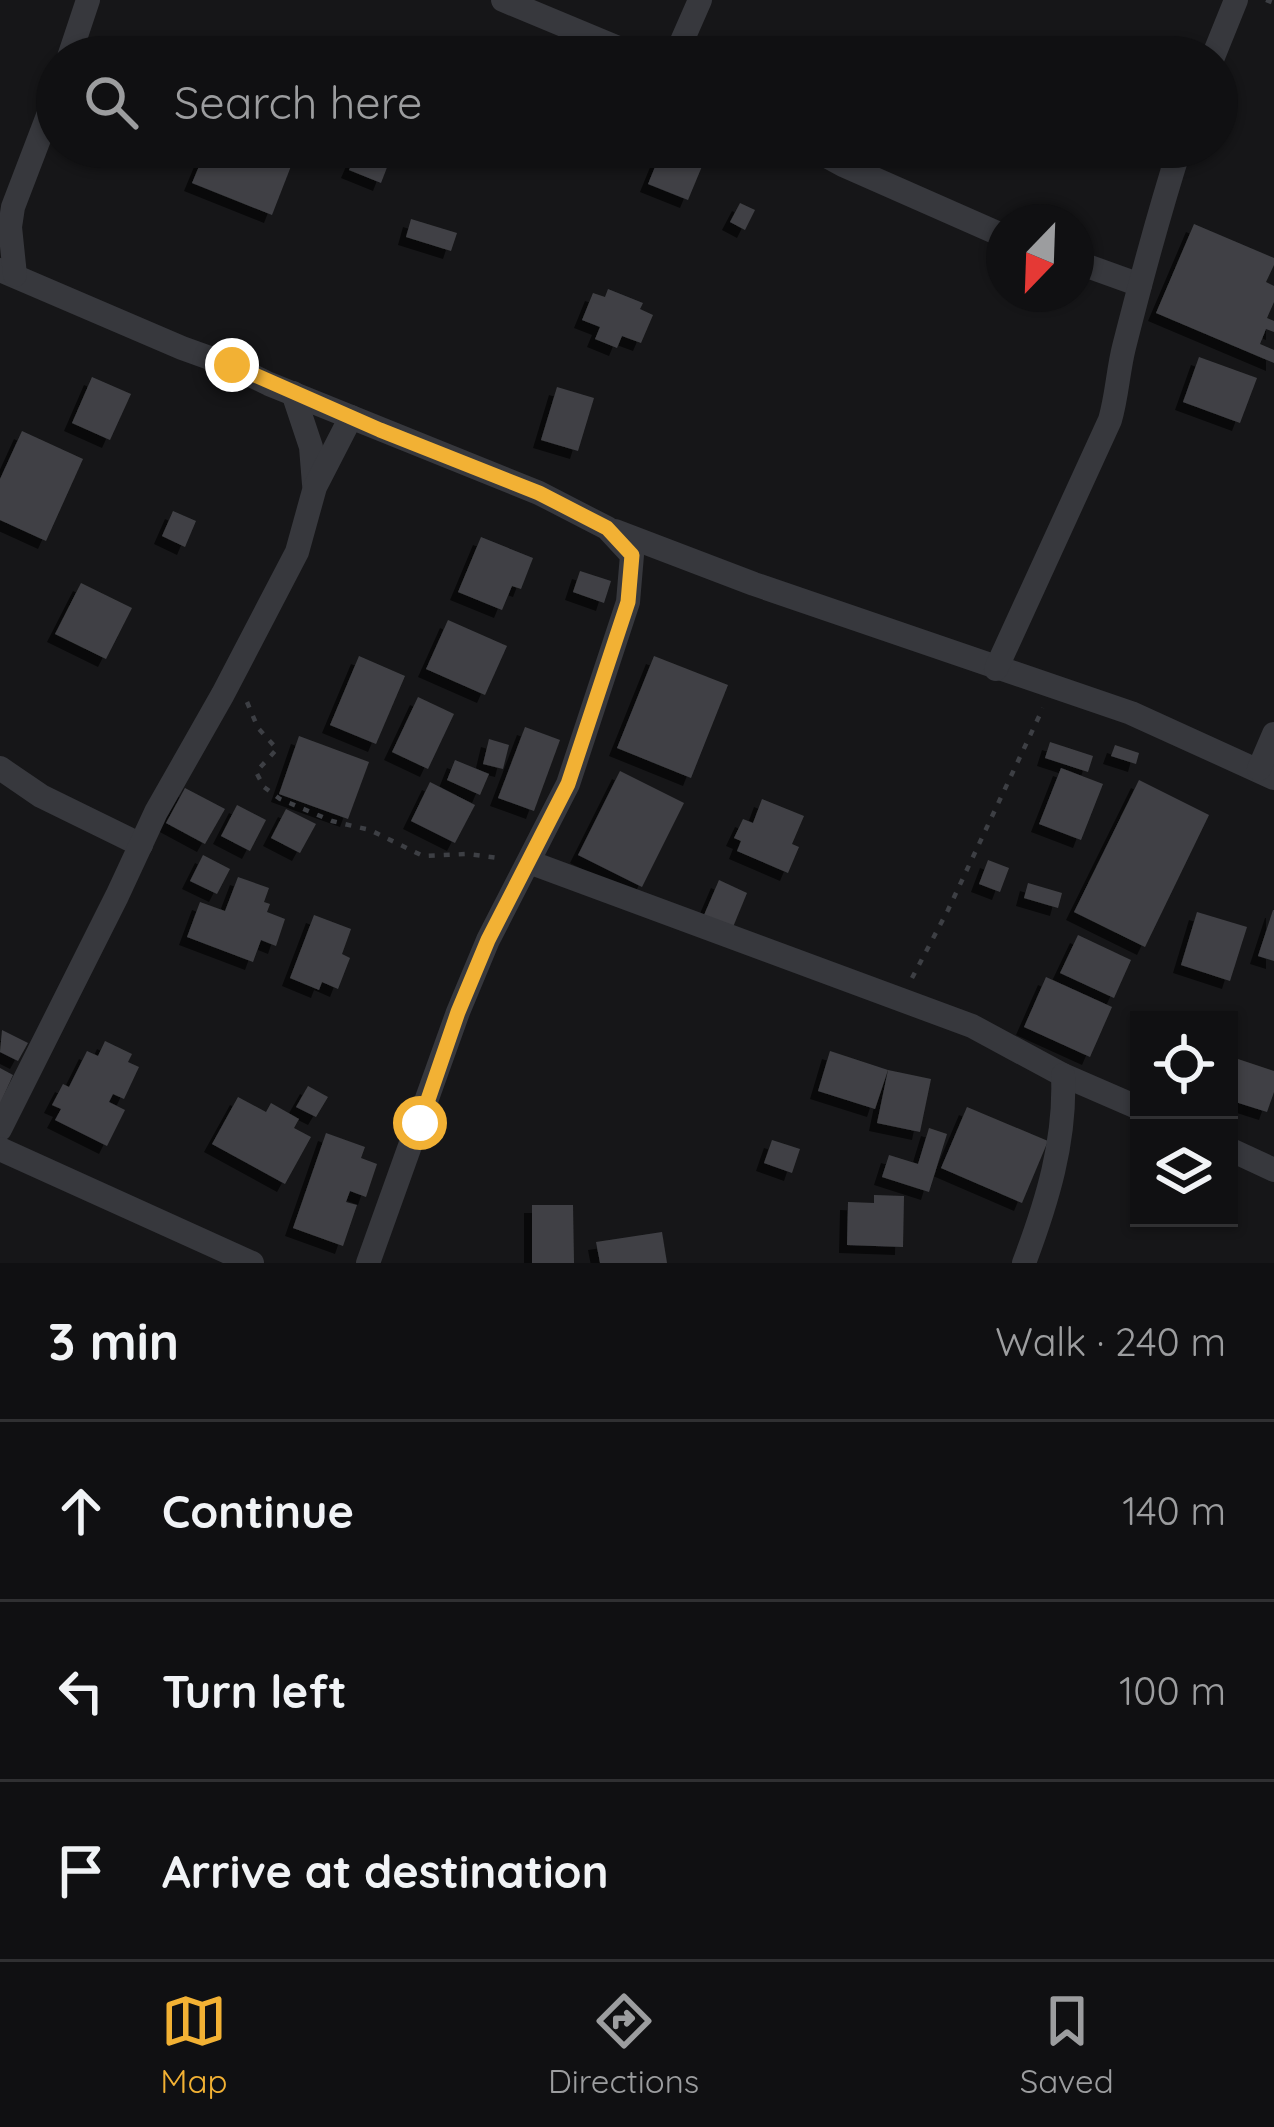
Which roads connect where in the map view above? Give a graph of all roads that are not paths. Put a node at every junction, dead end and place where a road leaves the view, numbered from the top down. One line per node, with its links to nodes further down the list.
1 (88, 0): 5 (street)
2 (503, 0): 6 (street)
3 (700, 0): 7 (street)
4 (1235, 0): 8 (street)
5 (76, 36)
6 (590, 36)
7 (684, 36)
8 (1221, 36)
9 (36, 142): 12 (street)
10 (850, 168): 13 (street)
11 (1174, 168): 16 (street)
12 (7, 212): 15 (street)
13 (986, 228)
14 (1094, 268): 16 (street)
15 (7, 272): 17 (street)
16 (1141, 285): 21 (street)
17 (293, 393): 18 (street); 19 (street)
18 (351, 418): 19 (street); 20 (street)
19 (315, 487): 25 (street)
20 (607, 528): 21 (street); 26 (street)
21 (996, 669): 24 (street)
22 (1274, 734): 24 (street)
23 (0, 768): 25 (street)
24 (1267, 773)
25 (141, 845): 29 (street)
26 (529, 862): 27 (street); 34 (street)
27 (1063, 1075): 28 (street); 35 (street)
28 (1130, 1104)
29 (0, 1130)
30 (0, 1149): 33 (street)
31 (1238, 1153): 32 (street)
32 (1274, 1170)
33 (252, 1263)
34 (368, 1263)
35 (1024, 1263)

